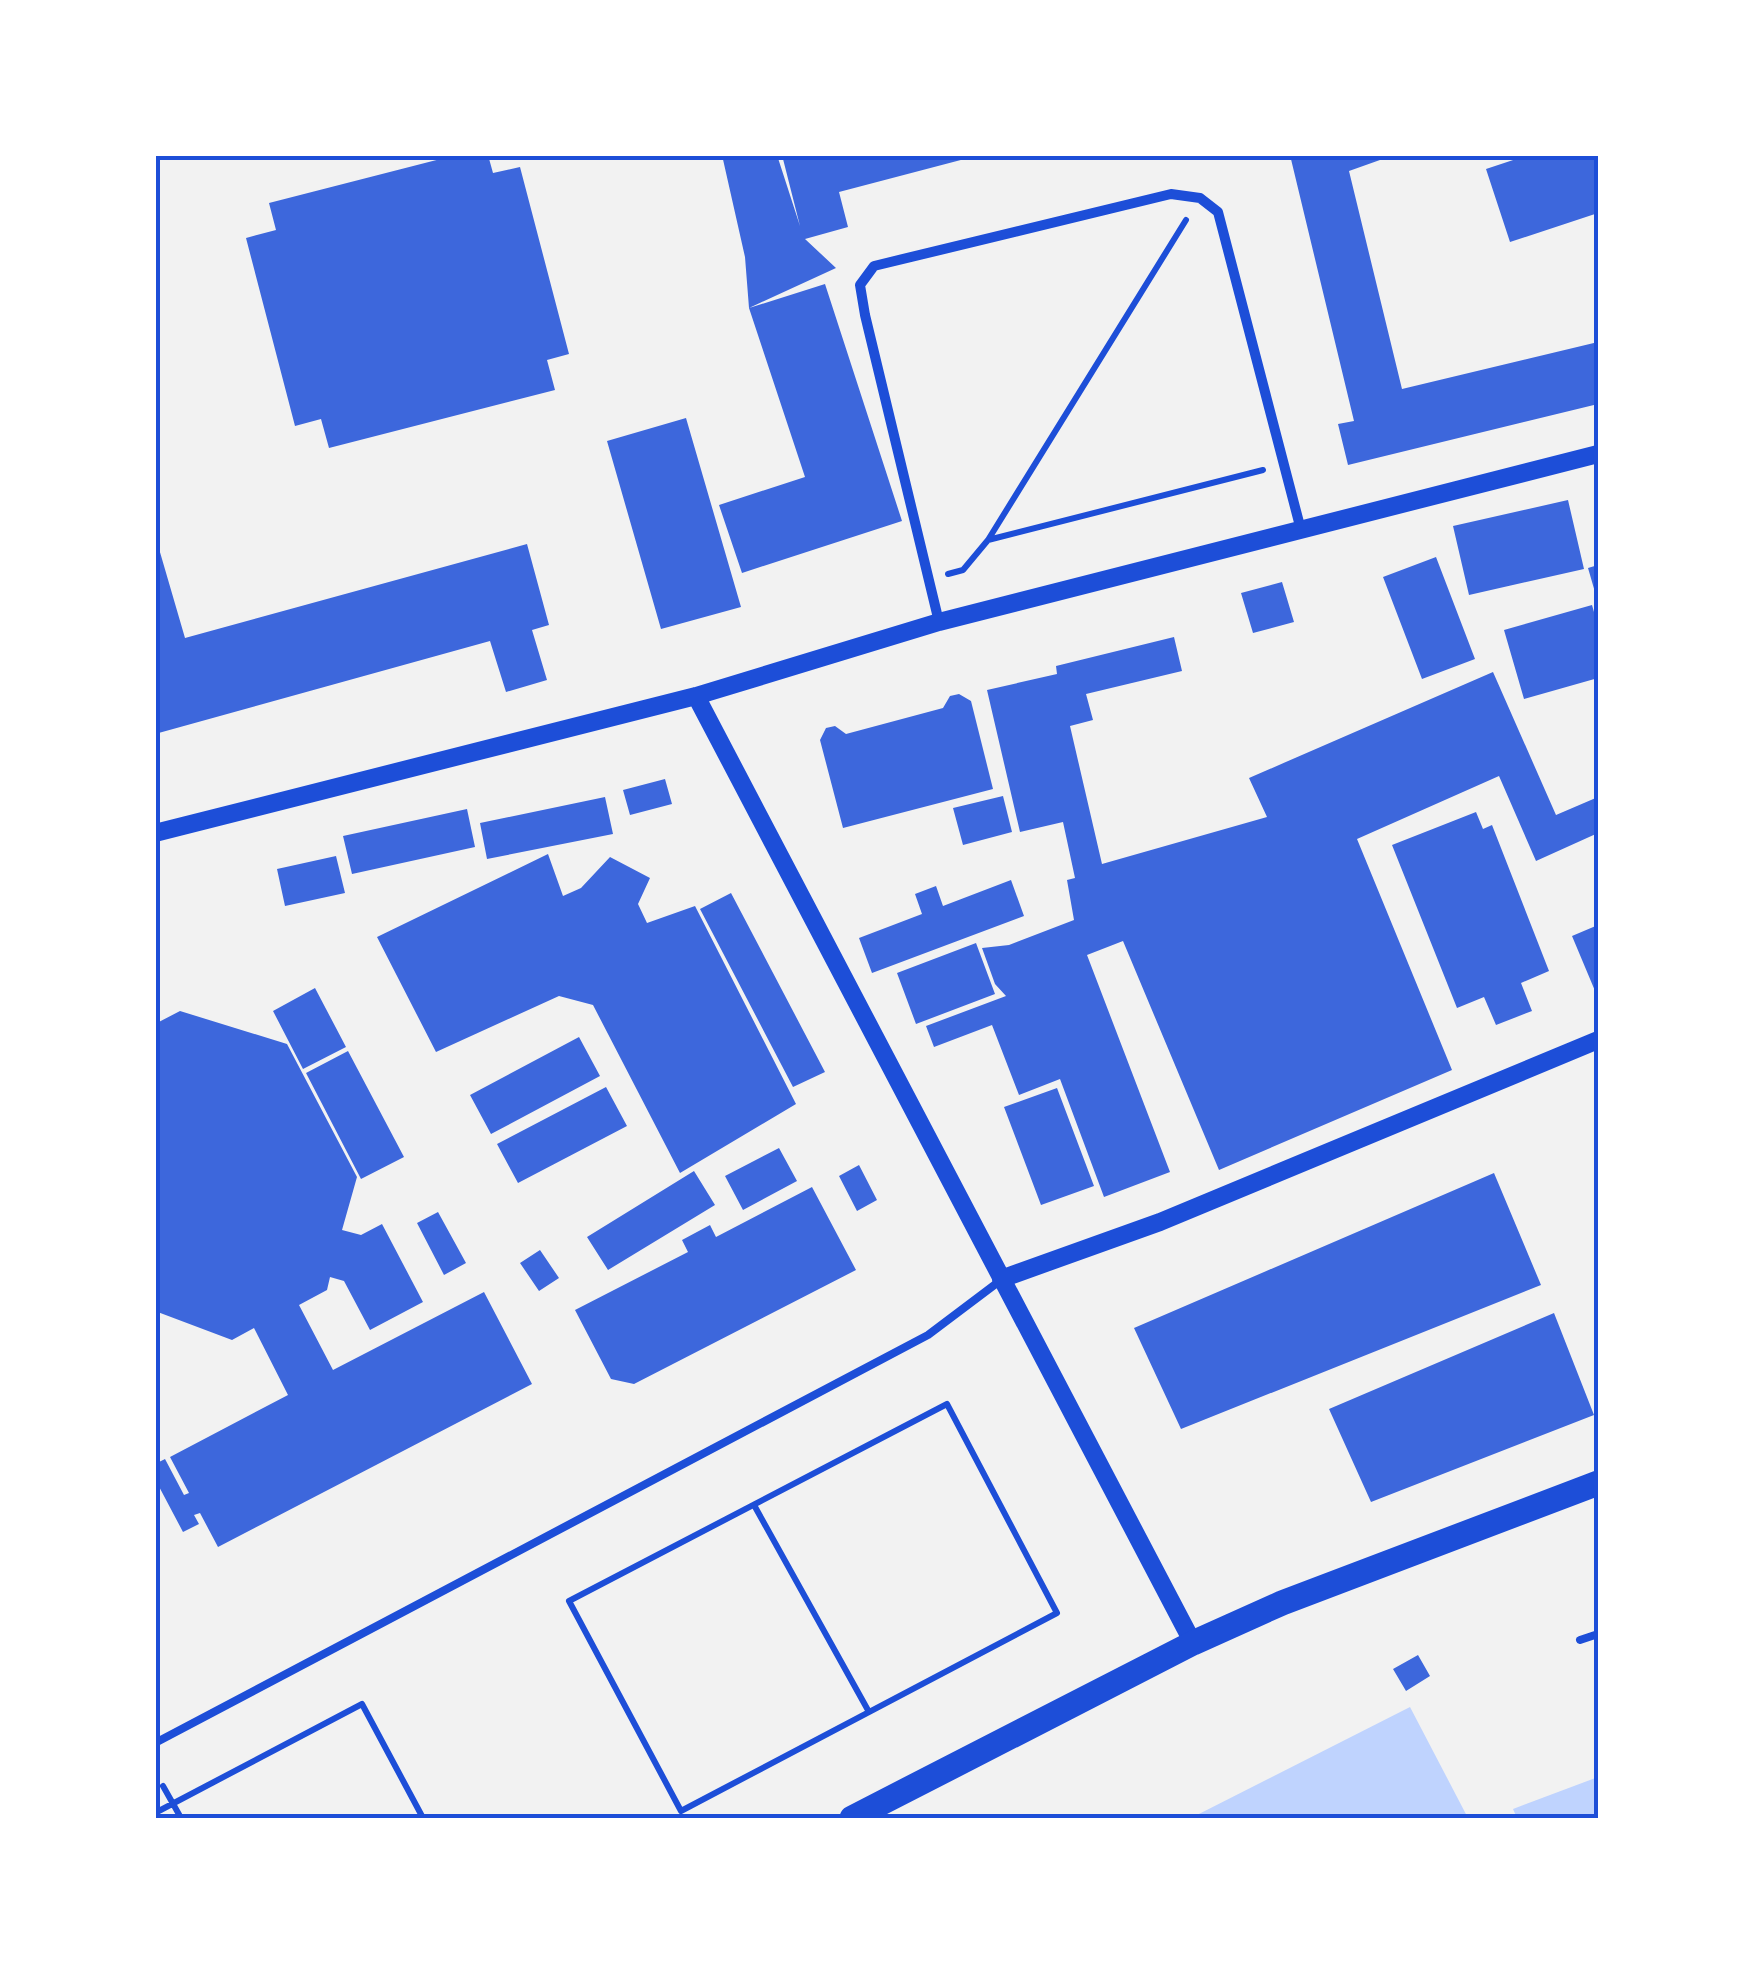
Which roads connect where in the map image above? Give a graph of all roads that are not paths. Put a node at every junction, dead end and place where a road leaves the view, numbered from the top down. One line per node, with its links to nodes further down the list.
1 (1598, 454): 2 (street)
2 (1301, 531): 3 (street); 3 (street)
3 (939, 622): 4 (street)
4 (696, 696): 5 (street); 7 (street)
5 (155, 832)
6 (1598, 1040): 7 (street)
7 (1001, 1280): 11 (street); 12 (lane)
8 (1598, 1483): 11 (main road)
9 (1598, 1634): 10 (lane)
10 (1580, 1640)
11 (1194, 1643): 13 (main road)
12 (155, 1743)
13 (852, 1818)

